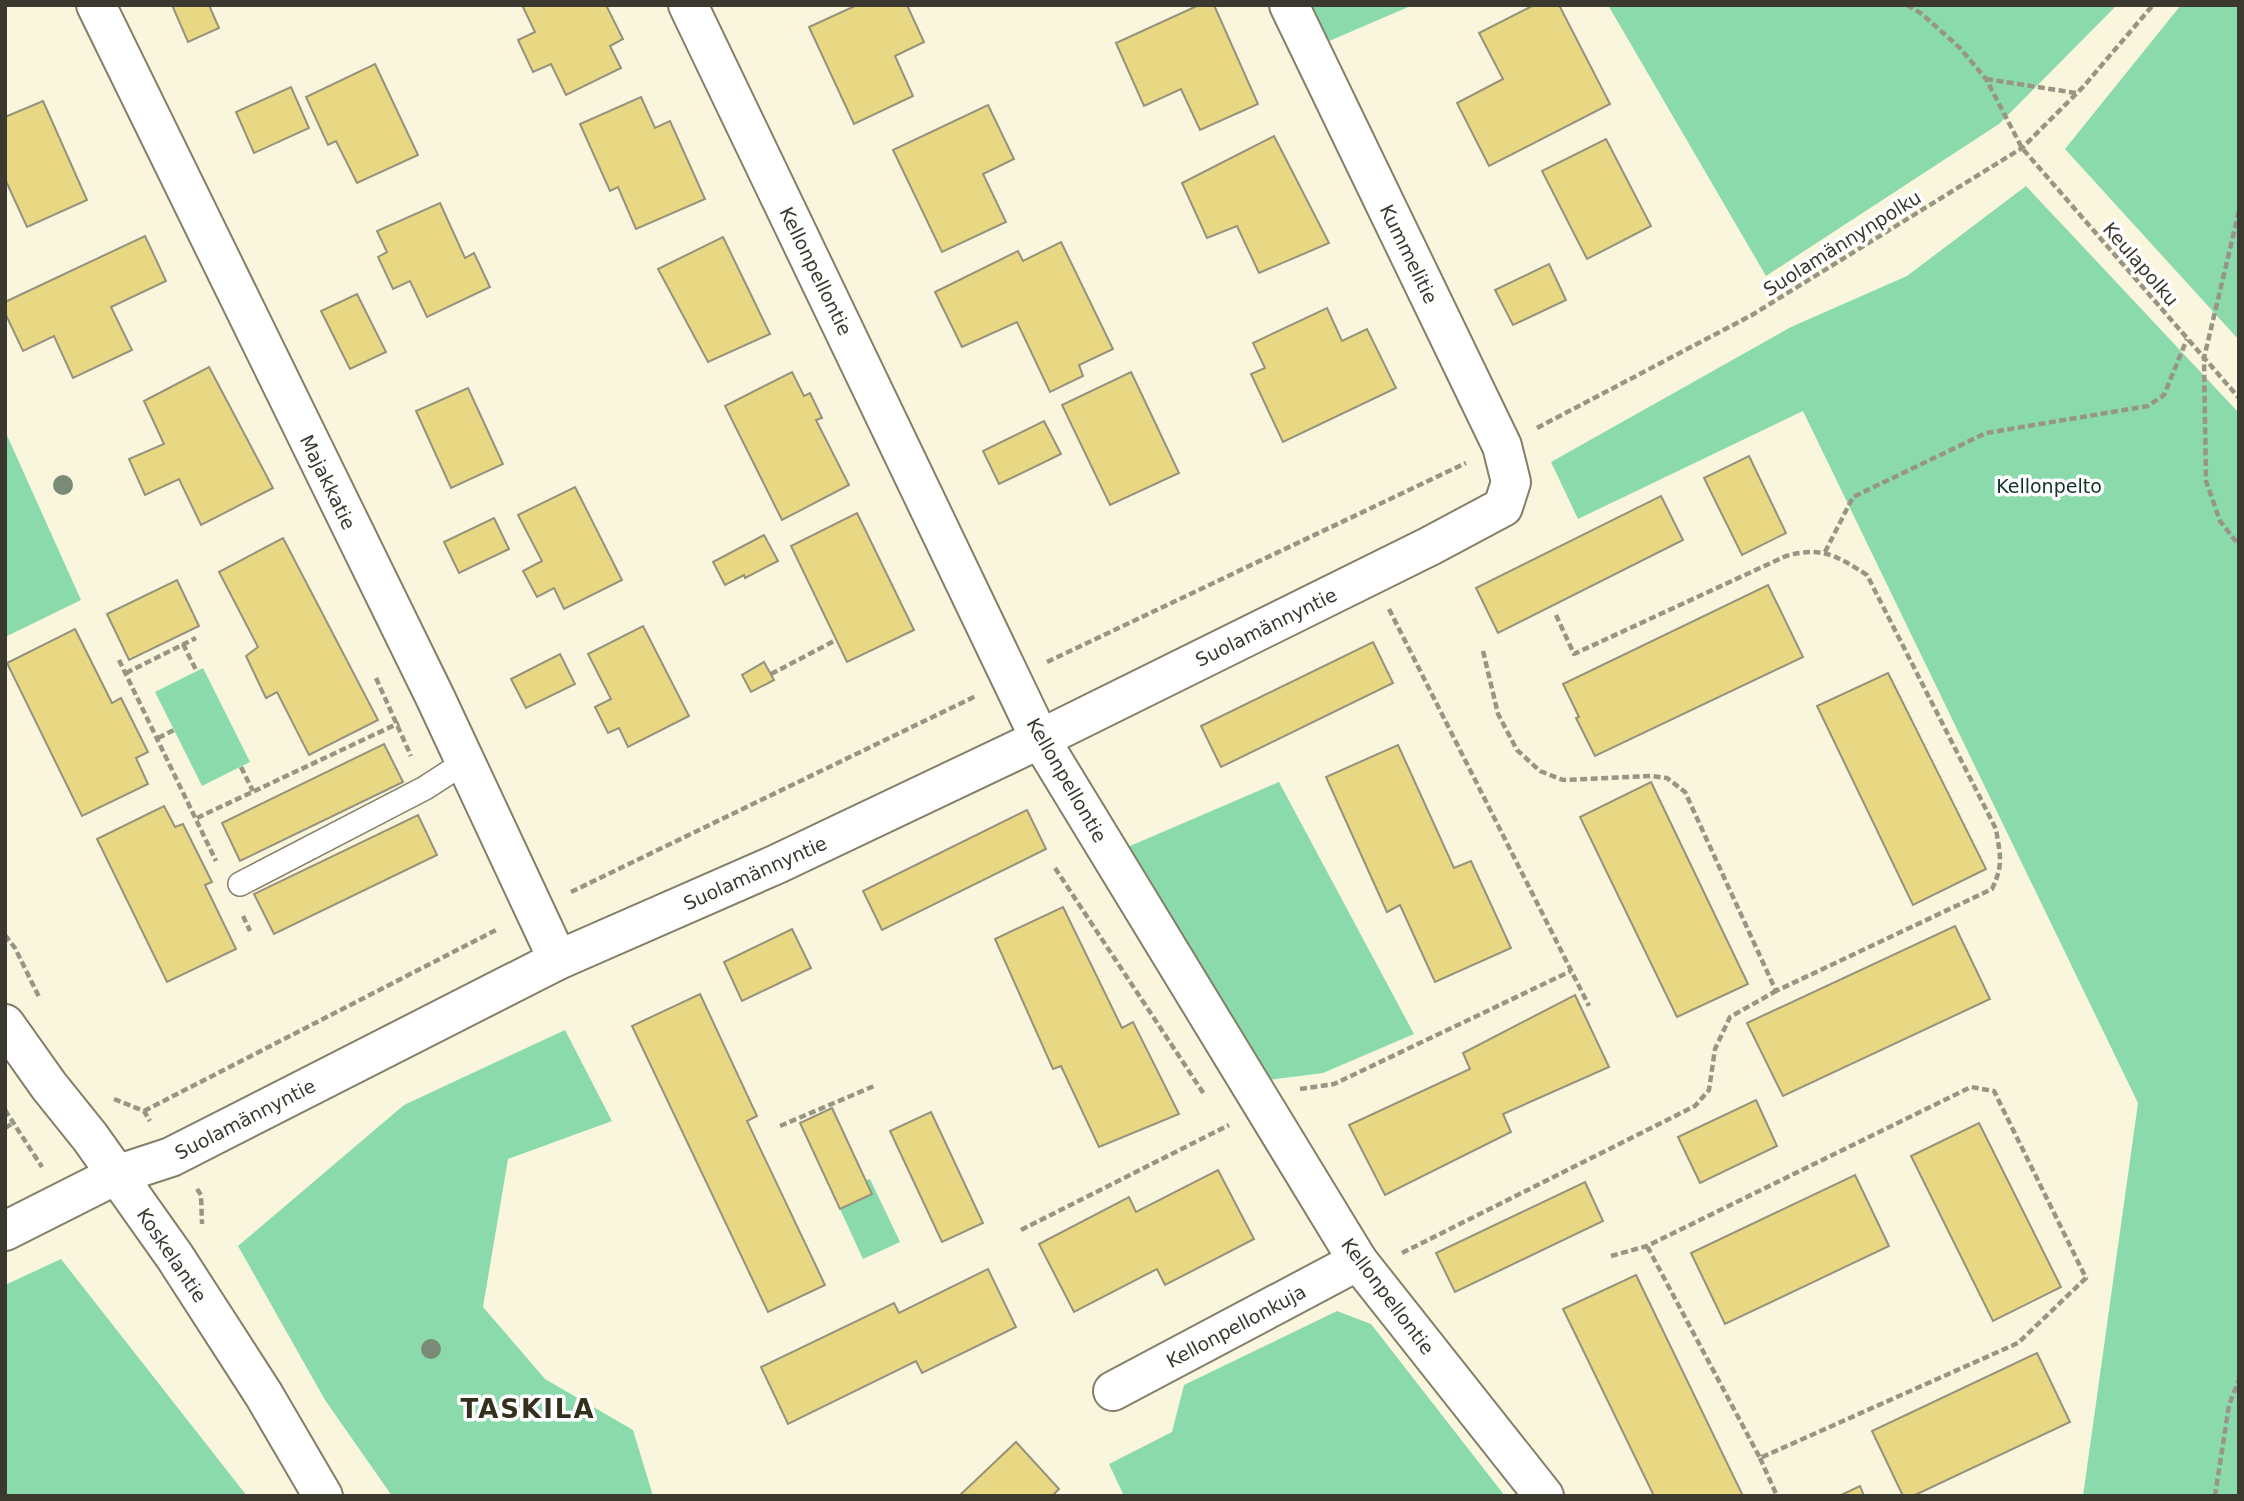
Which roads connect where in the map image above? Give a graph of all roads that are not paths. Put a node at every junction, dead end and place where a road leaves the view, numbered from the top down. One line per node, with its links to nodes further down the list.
1 (96, 5): 6 (street, Majakkatie)
2 (688, 5): 5 (street, Kellonpellontie)
3 (1289, 5): 4 (street, Kummelitie)
4 (1503, 507): 5 (street, Suolamännyntie)
5 (1040, 739): 8 (street, Suolamännyntie); 12 (street, Kellonpellontie)
6 (465, 762): 7 (lane); 8 (street, Majakkatie)
7 (240, 884)
8 (558, 960): 10 (street, Suolamännyntie)
9 (5, 1024): 10 (street, Koskelantie)
10 (116, 1175): 11 (street, Suolamännyntie); 14 (street, Koskelantie)
11 (5, 1231)
12 (1361, 1265): 13 (street, Kellonpellonkuja); 15 (street, Kellonpellontie)
13 (1113, 1391)
14 (323, 1496)
15 (1544, 1496)

